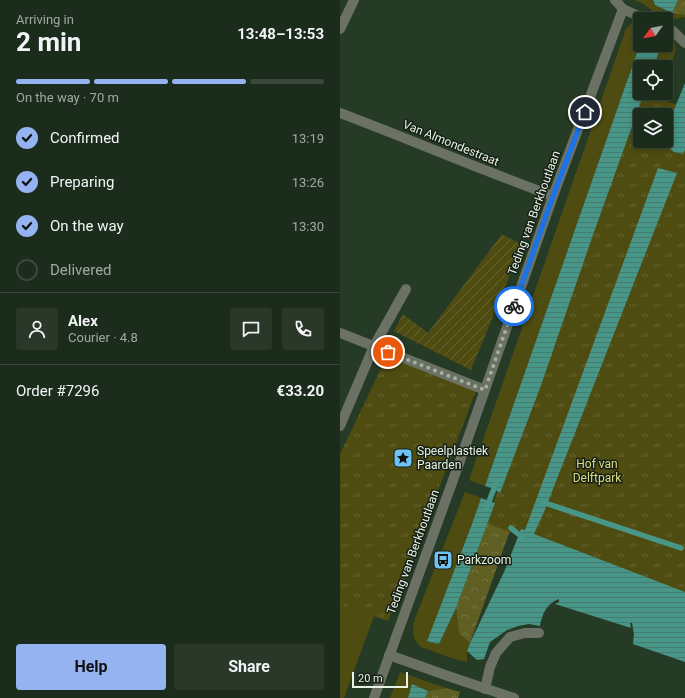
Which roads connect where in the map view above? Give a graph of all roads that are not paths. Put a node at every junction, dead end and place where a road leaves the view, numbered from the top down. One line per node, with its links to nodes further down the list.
1 (354, 0): 5 (street)
2 (615, 0): 3 (street)
3 (623, 9): 4 (street); 9 (street, Teding van Berkhoutlaan)
4 (633, 14)
5 (340, 29)
6 (673, 31): 7 (street)
7 (684, 45)
8 (340, 113): 9 (street, Van Almondestraat)
9 (553, 196): 13 (street, Teding van Berkhoutlaan)
10 (406, 289): 12 (street)
11 (340, 333): 12 (street)
12 (374, 346): 13 (street); 14 (street)
13 (485, 390): 16 (street, Teding van Berkhoutlaan)
14 (340, 426)
15 (539, 633): 17 (street)
16 (389, 655): 17 (street); 18 (street, Teding van Berkhoutlaan)
17 (485, 689): 19 (street)
18 (374, 698)
19 (514, 698)

